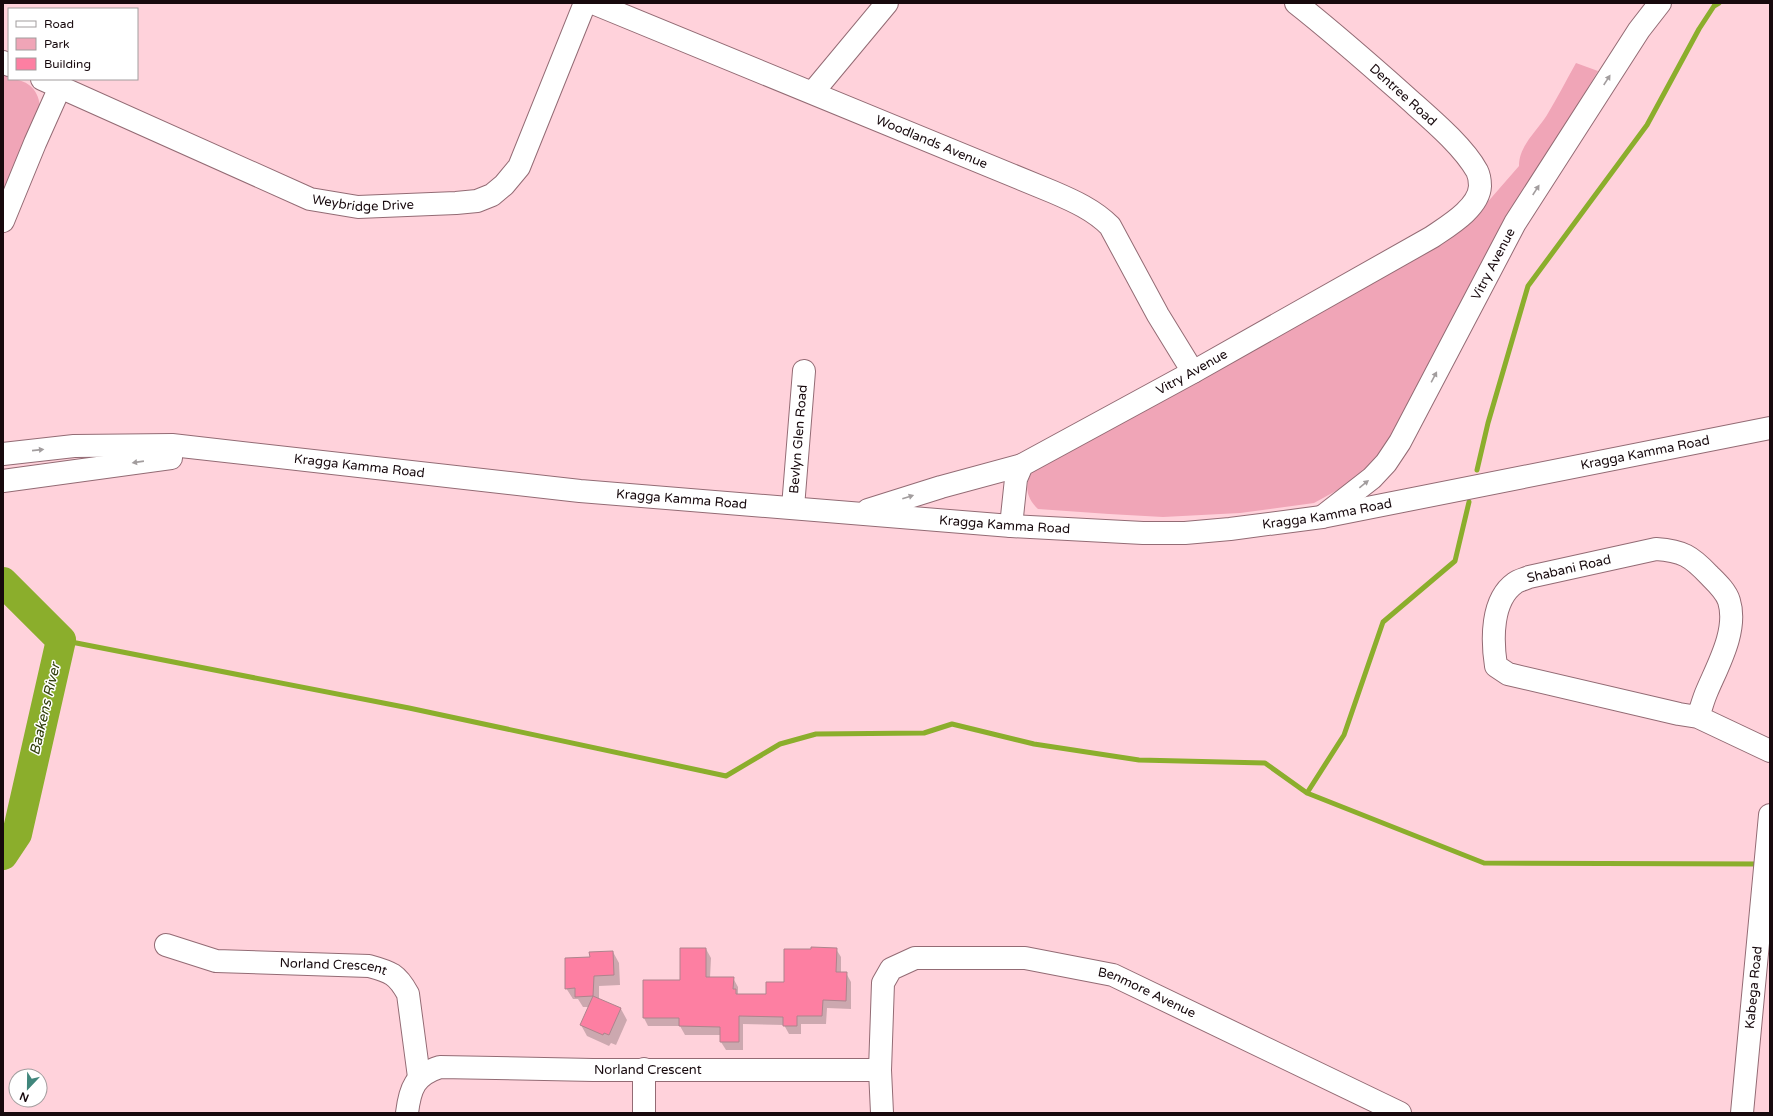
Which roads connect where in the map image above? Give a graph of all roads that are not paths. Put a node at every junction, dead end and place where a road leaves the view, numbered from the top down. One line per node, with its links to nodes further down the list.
1 (585, 3): 6 (street, Weybridge Drive)
2 (592, 3): 7 (street, Woodlands Avenue)
3 (887, 3): 7 (street)
4 (1296, 3): 8 (street, Dentree Road)
5 (1660, 3): 19 (street, Vitry Avenue, one-way to 5)
6 (51, 83): 9 (street)
7 (813, 92): 11 (street, Woodlands Avenue)
8 (1473, 204): 11 (street, Vitry Avenue)
9 (3, 221)
10 (804, 371): 17 (street, Bevlyn Glen Road)
11 (1193, 372): 15 (street, Vitry Avenue)
12 (1770, 428): 19 (street, Kragga Kamma Road)
13 (232, 453): 14 (street, Kragga Kamma Road, one-way to 13); 16 (street, Kragga Kamma Road, one-way to 16); 17 (street, Kragga Kamma Road)
14 (3, 454)
15 (1022, 465): 18 (street, Vitry Avenue, one-way to 15); 20 (street)
16 (3, 481)
17 (793, 507): 18 (street, Kragga Kamma Road)
18 (858, 513): 20 (street, Kragga Kamma Road)
19 (1322, 517): 20 (street, Kragga Kamma Road)
20 (1012, 526)
21 (1698, 717): 21 (street, Shabani Road); 22 (street, Shabani Road)
22 (1770, 751)
23 (1770, 815): 32 (street, Kabega Road)
24 (166, 945): 27 (street, Norland Crescent)
25 (644, 1069): 26 (street, Norland Crescent); 27 (street, Norland Crescent); 29 (street)
26 (880, 1070): 30 (street); 31 (street, Benmore Avenue)
27 (419, 1077): 28 (street)
28 (407, 1113)
29 (644, 1113)
30 (882, 1113)
31 (1400, 1113)
32 (1742, 1113)

